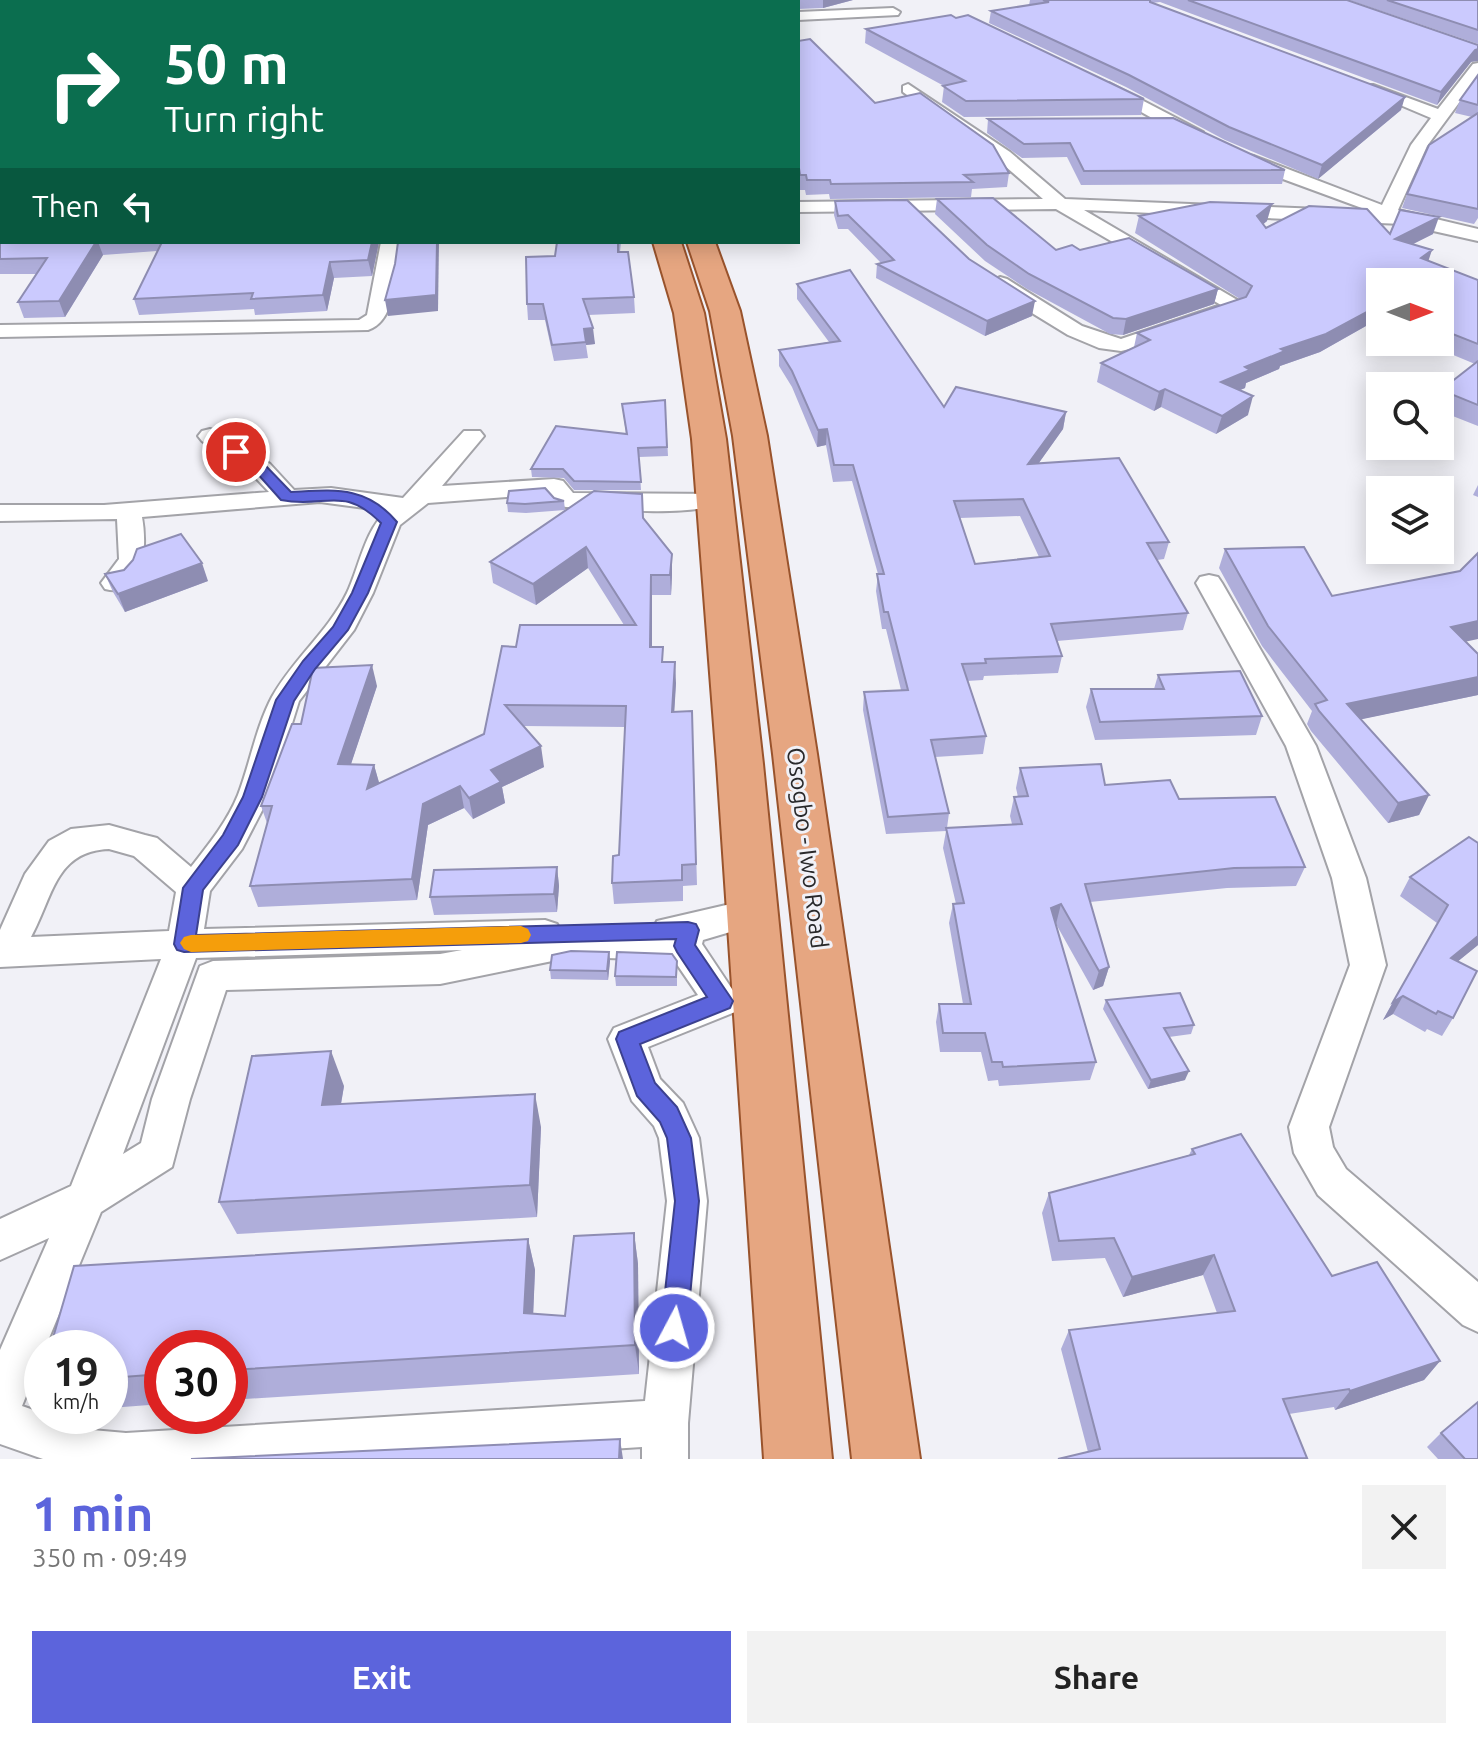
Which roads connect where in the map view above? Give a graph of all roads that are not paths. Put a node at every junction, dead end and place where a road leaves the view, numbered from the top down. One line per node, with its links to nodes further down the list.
1 (893, 12): 2 (street)
2 (800, 16)
3 (1478, 67): 7 (street)
4 (1093, 81): 9 (street)
5 (1353, 83): 7 (street)
6 (908, 89): 11 (street)
7 (1441, 116): 15 (street)
8 (1141, 123): 9 (street)
9 (1172, 123): 15 (street)
10 (989, 124): 11 (street)
11 (958, 125): 12 (street)
12 (1060, 204): 13 (street); 15 (street); 21 (street)
13 (911, 205): 14 (street); 16 (street)
14 (800, 207)
15 (1395, 215): 17 (street)
16 (931, 225)
17 (1478, 235)
18 (390, 244): 22 (street)
19 (668, 244): 26 (main road)
20 (702, 244): 45 (main road, Osogbo - Iwo Road)
21 (987, 274)
22 (0, 331)
23 (210, 436): 25 (street)
24 (472, 436): 27 (street)
25 (287, 497): 27 (street); 29 (street)
26 (715, 499): 27 (street); 33 (main road)
27 (396, 507): 32 (street)
28 (1, 511): 29 (street)
29 (128, 511): 30 (street)
30 (114, 583)
31 (1209, 583): 39 (street)
32 (194, 888): 35 (street); 36 (street)
33 (752, 912): 34 (street); 44 (main road)
34 (686, 938): 35 (street); 37 (street); 42 (street)
35 (184, 944): 36 (street); 37 (street)
36 (3, 953)
37 (86, 1199): 38 (street); 40 (street)
38 (0, 1240)
39 (1478, 1310)
40 (0, 1403)
41 (0, 1421): 43 (street)
42 (665, 1441): 43 (street)
43 (90, 1456)
44 (798, 1459)
45 (886, 1459)

